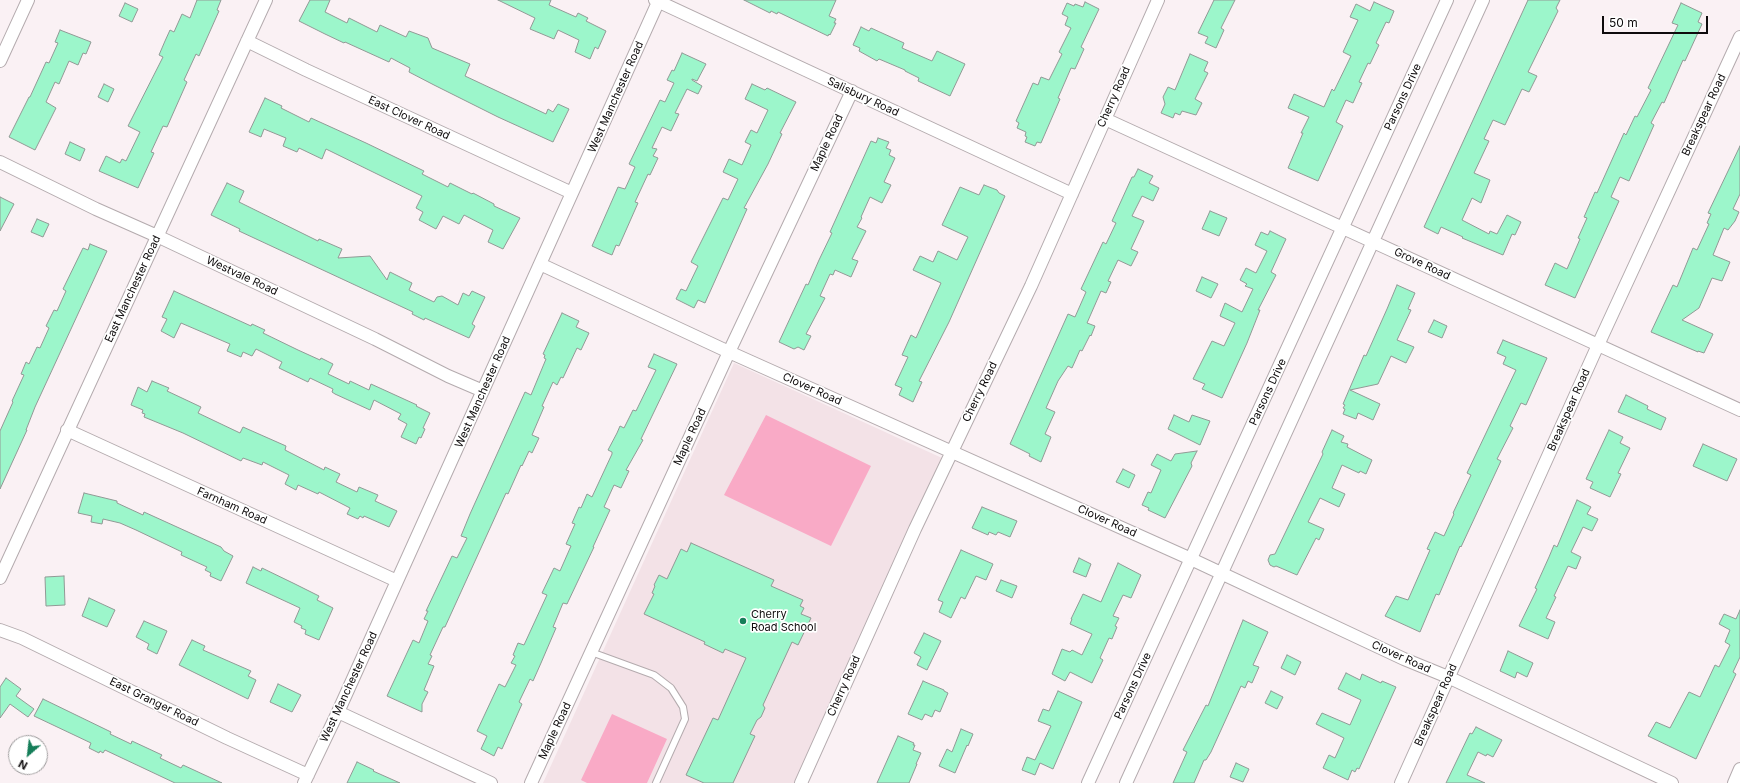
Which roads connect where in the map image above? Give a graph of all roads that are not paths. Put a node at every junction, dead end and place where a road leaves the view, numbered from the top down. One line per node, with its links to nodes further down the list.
1 (28, 0): 9 (street)
2 (266, 0): 8 (street, East Manchester Road)
3 (1158, 0): 11 (street, Cherry Road)
4 (1447, 0): 15 (street, Parsons Drive)
5 (1484, 0): 17 (street)
6 (657, 1): 10 (street, Salisbury Road); 13 (street, West Manchester Road)
7 (1740, 38): 19 (street, Breakspear Road)
8 (247, 41): 13 (street, East Clover Road); 16 (street, East Manchester Road)
9 (0, 61)
10 (852, 91): 14 (street, Salisbury Road); 20 (street, Maple Road)
11 (1105, 118): 14 (street, Cherry Road); 15 (street, Grove Road)
12 (0, 162): 16 (street, Westvale Road)
13 (572, 194): 18 (street, West Manchester Road)
14 (1072, 194): 24 (street, Cherry Road)
15 (1343, 228): 17 (street, Grove Road); 25 (street, Parsons Drive)
16 (157, 236): 21 (street, Westvale Road); 23 (street, East Manchester Road)
17 (1374, 242): 19 (street, Grove Road); 26 (street)
18 (540, 264): 20 (street, Clover Road); 21 (street, West Manchester Road)
19 (1598, 345): 22 (street, Grove Road); 31 (street, Breakspear Road)
20 (729, 352): 24 (street, Clover Road); 30 (street, Maple Road)
21 (483, 391): 28 (street, West Manchester Road)
22 (1740, 410)
23 (67, 430): 27 (street, East Manchester Road); 28 (street, Farnham Road)
24 (952, 451): 25 (street, Clover Road); 38 (street, Cherry Road)
25 (1191, 559): 26 (street, Clover Road); 39 (street, Parsons Drive)
26 (1222, 573): 31 (street, Clover Road); 40 (street)
27 (0, 578)
28 (397, 581): 32 (street, West Manchester Road)
29 (0, 630): 34 (street, East Granger Road)
30 (591, 652): 36 (street, Maple Road); 37 (lane)
31 (1448, 677): 41 (street, Breakspear Road); 42 (street, Clover Road)
32 (338, 712): 34 (street, West Manchester Road); 35 (street)
33 (1740, 769): 43 (street)
34 (306, 779)
35 (491, 783)
36 (531, 783)
37 (656, 783)
38 (801, 783)
39 (1088, 783)
40 (1126, 783)
41 (1401, 783)
42 (1672, 783)
43 (1734, 783)

